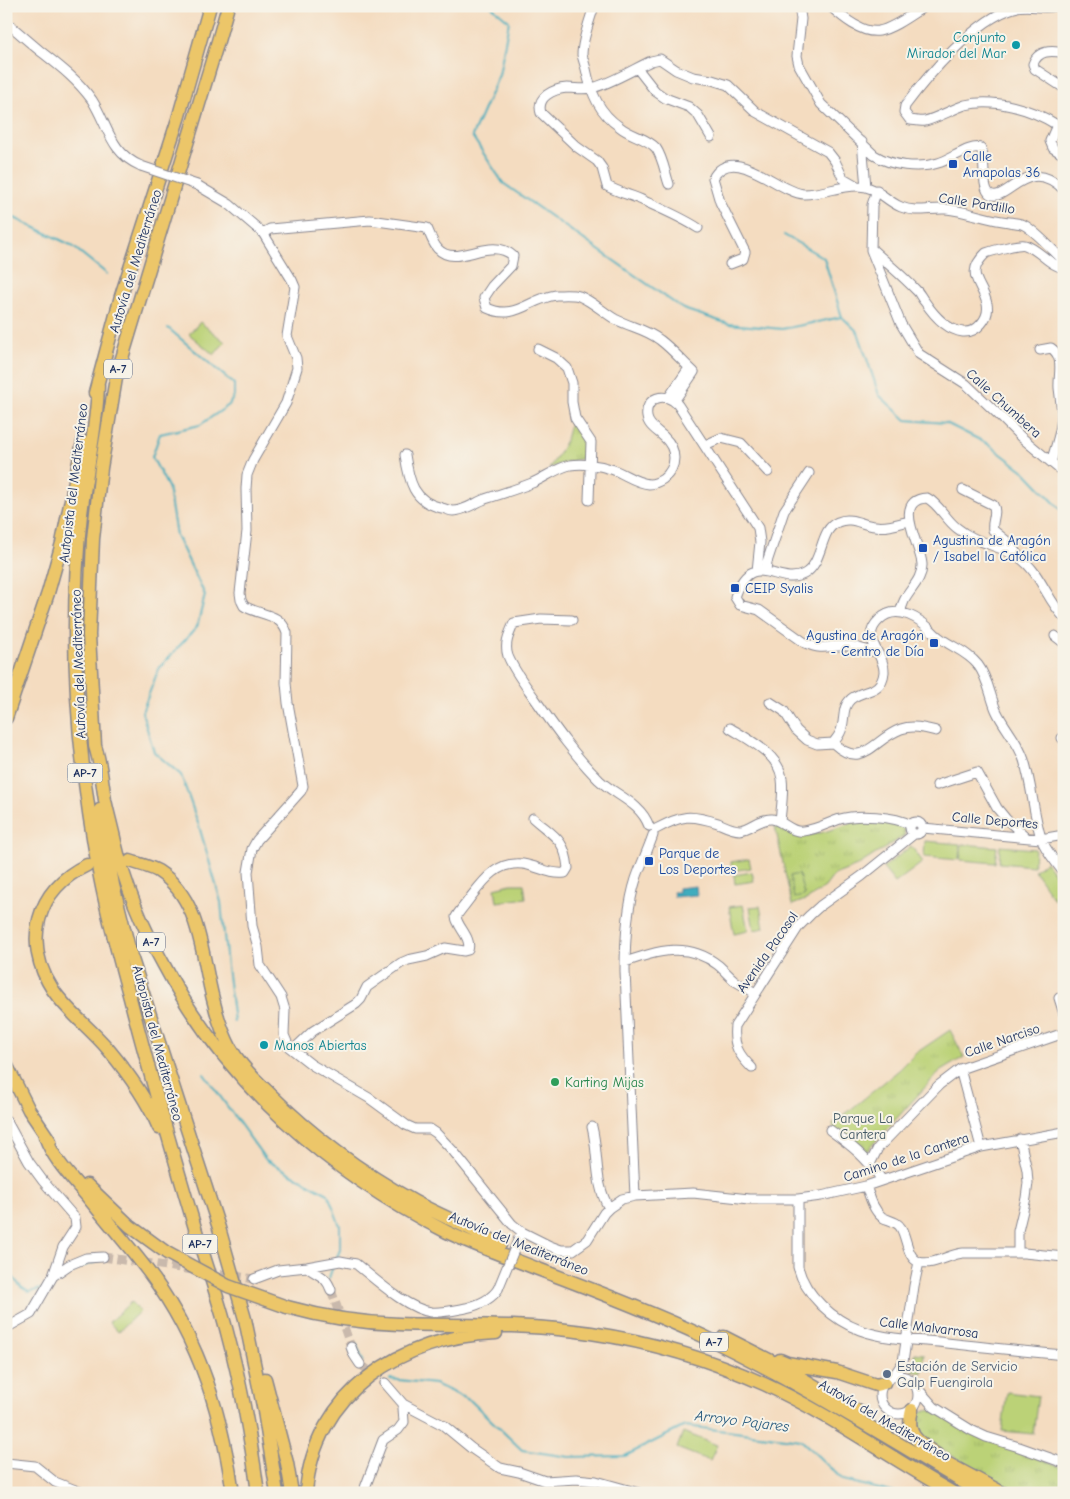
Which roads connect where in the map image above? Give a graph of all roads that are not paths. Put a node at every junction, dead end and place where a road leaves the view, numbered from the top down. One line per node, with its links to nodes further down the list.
1 (210, 6): 28 (highway, Autovía del Mediterráneo / A-7)
2 (228, 6): 54 (highway, Autovía del Mediterráneo / A-7)
3 (594, 6): 11 (street)
4 (800, 6): 14 (street)
5 (830, 6): 6 (street)
6 (925, 6)
7 (1056, 6): 15 (street)
8 (6, 22): 21 (street, bridge)
9 (1064, 53): 12 (street)
10 (637, 68): 11 (street); 13 (street); 17 (street)
11 (590, 88): 16 (street); 20 (street)
12 (1064, 88)
13 (711, 137)
14 (862, 142): 17 (street); 19 (street)
15 (1064, 155)
16 (669, 184)
17 (862, 187): 18 (street); 24 (street)
18 (878, 190): 22 (street, Calle Chumbera); 23 (street, Calle Pardillo)
19 (1064, 190)
20 (698, 228)
21 (263, 233): 29 (street); 73 (street)
22 (872, 250): 25 (street); 32 (street, Calle Chumbera)
23 (1064, 261)
24 (730, 264)
25 (1064, 268)
26 (538, 349): 33 (street)
27 (1040, 350): 32 (street)
28 (98, 385): 50 (highway, Autovía del Mediterráneo / A-7); 84 (highway, Autopista del Mediterráneo / AP-7)
29 (672, 399): 30 (street); 33 (street)
30 (705, 445): 34 (street); 41 (street)
31 (404, 455): 33 (street)
32 (1051, 462): 36 (street, Calle Chumbera)
33 (590, 465): 38 (street)
34 (768, 472)
35 (809, 473): 42 (street)
36 (1064, 473)
37 (963, 490): 40 (street)
38 (589, 500)
39 (909, 521): 40 (street); 42 (street); 43 (street)
40 (1007, 547): 44 (street)
41 (756, 571): 42 (street); 48 (street)
42 (766, 571)
43 (901, 613): 48 (street); 64 (street)
44 (1064, 617)
45 (572, 620): 60 (street)
46 (1055, 636): 47 (street)
47 (1064, 643)
48 (876, 652): 53 (street)
49 (770, 702): 53 (street)
50 (6, 718)
51 (730, 728): 57 (street)
52 (936, 731): 53 (street)
53 (833, 744)
54 (95, 746): 91 (highway, Autovía del Mediterráneo / A-7); 102 (highway, Autopista del Mediterráneo / AP-7)
55 (937, 785): 62 (street)
56 (533, 818): 73 (street)
57 (780, 822): 58 (street); 60 (street)
58 (911, 825): 59 (street); 61 (street)
59 (923, 828): 61 (street); 62 (street, Calle Deportes)
60 (653, 830): 68 (street)
61 (914, 834): 69 (street, Avenida Pacosol)
62 (1026, 836): 64 (street, Calle Deportes)
63 (1064, 837): 64 (street, Calle Deportes)
64 (1041, 838): 67 (street)
65 (130, 861): 93 (highway)
66 (87, 865): 84 (highway)
67 (1064, 873)
68 (625, 962): 69 (street); 88 (street)
69 (755, 993): 75 (street, Avenida Pacosol)
70 (1059, 998): 71 (street)
71 (1064, 1014)
72 (1064, 1033): 76 (street, Calle Narciso)
73 (293, 1050): 92 (street)
74 (6, 1064): 81 (highway, Autovía del Mediterráneo / A-7)
75 (752, 1068)
76 (960, 1069): 83 (street); 85 (street, Calle Narciso)
77 (6, 1120): 99 (street)
78 (592, 1127): 90 (street)
79 (830, 1130): 85 (street)
80 (1064, 1132): 82 (street, Camino de la Cantera)
81 (45, 1136): 104 (highway, Autovía del Mediterráneo / A-7, bridge); 122 (highway)
82 (1020, 1139): 83 (street, Camino de la Cantera); 94 (street)
83 (981, 1147): 86 (street, Camino de la Cantera)
84 (173, 1152): 123 (highway, Autopista del Mediterráneo / AP-7)
85 (870, 1164): 86 (street)
86 (882, 1180): 87 (street, Camino de la Cantera)
87 (866, 1186): 89 (street, Camino de la Cantera); 97 (street)
88 (635, 1196): 89 (street, Camino de la Cantera); 90 (street)
89 (798, 1199): 105 (street, Calle Malvarrosa)
90 (609, 1208): 92 (street)
91 (431, 1222): 93 (highway); 130 (highway, Autovía del Mediterráneo / A-7)
92 (521, 1235): 98 (street, bridge)
93 (500, 1245): 107 (highway)
94 (1018, 1253): 96 (street); 97 (street)
95 (103, 1257): 99 (street)
96 (1064, 1257)
97 (919, 1262): 105 (street)
98 (308, 1267): 100 (street); 101 (street)
99 (53, 1276): 103 (street)
100 (254, 1279)
101 (331, 1290)
102 (244, 1319): 124 (highway, Autopista del Mediterráneo / AP-7); 125 (highway)
103 (6, 1328)
104 (551, 1329): 126 (highway); 129 (highway, Autovía del Mediterráneo / A-7)
105 (906, 1339): 108 (street, Calle Malvarrosa); 109 (street)
106 (351, 1347): 110 (street)
107 (748, 1349): 111 (highway); 120 (highway)
108 (1064, 1355)
109 (903, 1362): 111 (street); 112 (street)
110 (360, 1364)
111 (888, 1380): 112 (street); 117 (street)
112 (911, 1380): 114 (street)
113 (385, 1383): 115 (street)
114 (918, 1389): 116 (street); 117 (street)
115 (404, 1405): 127 (street); 128 (street)
116 (934, 1407): 117 (street); 119 (street)
117 (912, 1409): 120 (highway)
118 (6, 1463): 121 (street)
119 (1064, 1463)
120 (954, 1466): 131 (highway)
121 (83, 1493)
122 (233, 1493)
123 (258, 1493)
124 (277, 1493)
125 (292, 1493)
126 (306, 1493)
127 (364, 1493)
128 (639, 1493)
129 (954, 1493)
130 (982, 1493)
131 (1003, 1493)

